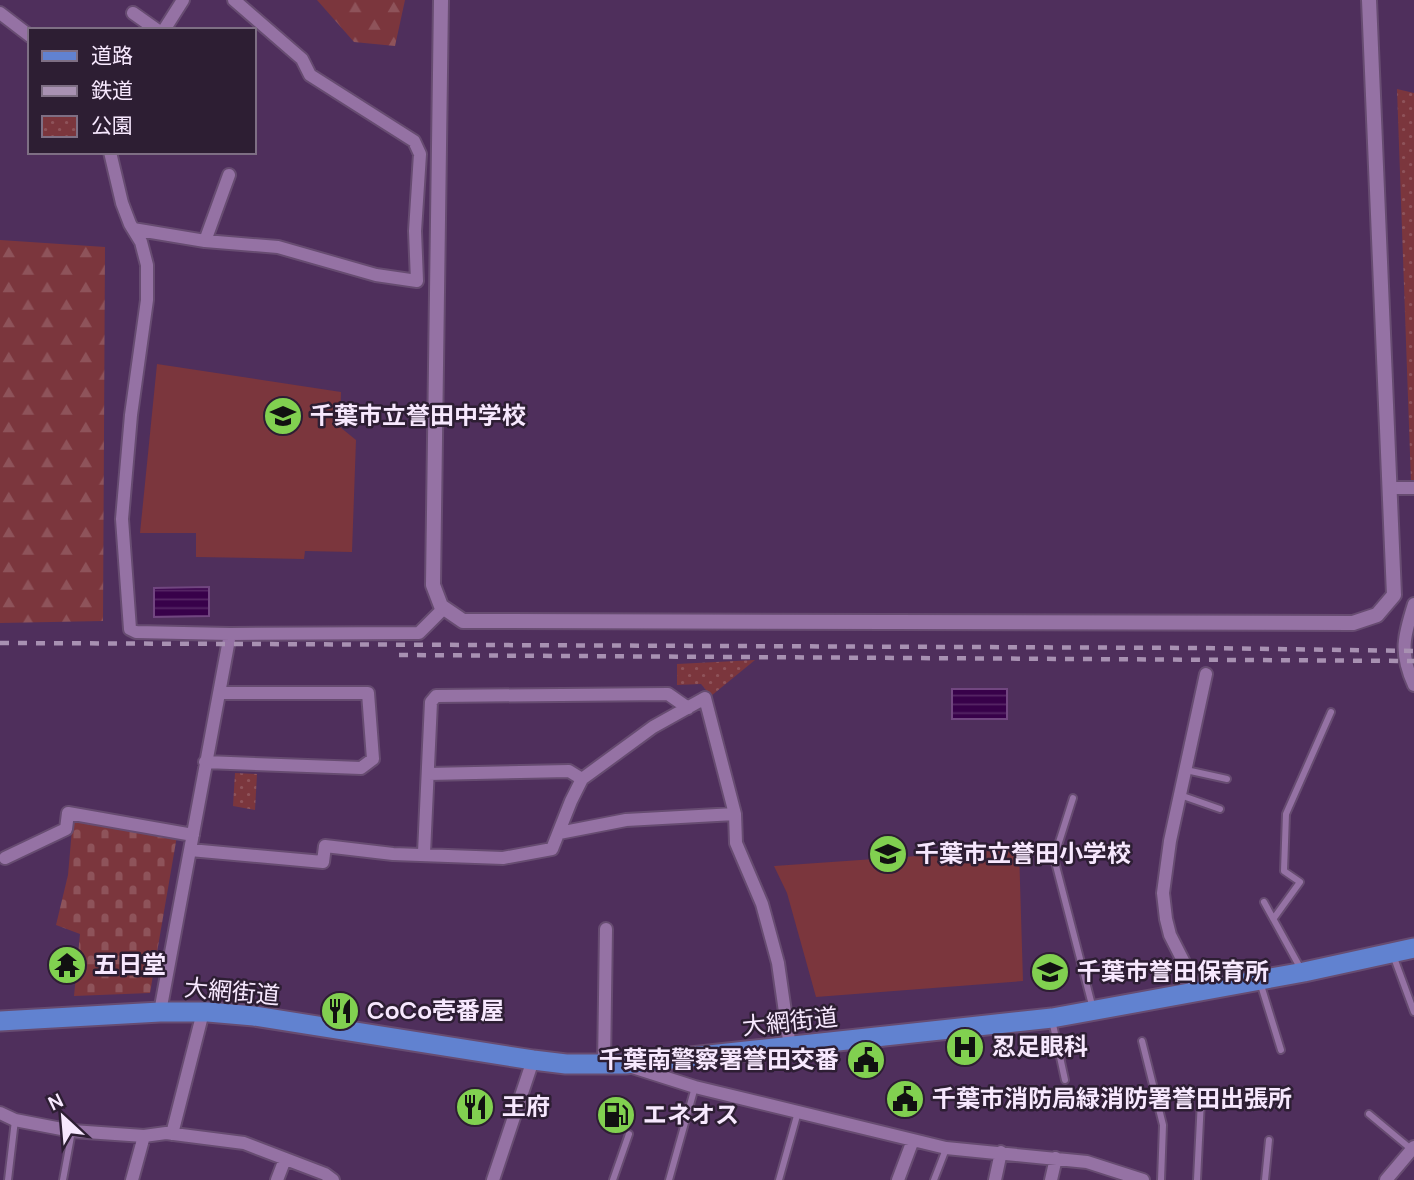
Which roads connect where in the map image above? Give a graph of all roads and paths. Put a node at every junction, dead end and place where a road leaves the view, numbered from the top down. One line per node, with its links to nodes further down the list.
1 (183, 0): 8 (street)
2 (234, 0): 13 (street)
3 (441, 0): 17 (street)
4 (1369, 0): 14 (street)
5 (0, 13): 9 (street)
6 (133, 13): 7 (street)
7 (154, 28)
8 (165, 28)
9 (28, 34)
10 (110, 154): 12 (street)
11 (229, 175): 13 (street)
12 (133, 229): 13 (street); 18 (street)
13 (205, 241)
14 (1390, 488): 15 (street); 17 (street)
15 (1414, 488)
16 (1414, 604): 19 (street)
17 (444, 608): 18 (street)
18 (230, 634): 22 (street)
19 (1409, 637): 21 (street)
20 (1206, 674): 26 (street)
21 (1414, 685)
22 (220, 693): 25 (street); 25 (street)
23 (688, 708): 27 (street); 28 (street); 33 (street)
24 (1331, 712): 40 (lane)
25 (205, 762): 35 (street)
26 (1186, 770): 29 (lane); 30 (street)
27 (428, 774): 28 (street); 37 (street)
28 (582, 779): 34 (street)
29 (1227, 779)
30 (1180, 795): 32 (lane); 46 (street)
31 (1073, 798): 49 (lane)
32 (1220, 810)
33 (735, 814): 34 (street); 54 (street)
34 (559, 833): 37 (street)
35 (192, 835): 36 (street); 38 (street)
36 (190, 850): 37 (street); 47 (street)
37 (424, 853)
38 (5, 858)
39 (1264, 902): 40 (lane)
40 (1275, 918): 44 (lane)
41 (606, 929): 58 (street)
42 (1414, 948): 43 (main road, 大網街道)
43 (1392, 952): 44 (main road, 大網街道); 50 (lane)
44 (1304, 972): 45 (main road, 大網街道)
45 (1259, 980): 46 (main road, 大網街道); 55 (lane)
46 (1199, 992): 49 (main road, 大網街道)
47 (160, 1012): 48 (main road, 大網街道); 52 (main road, 大網街道)
48 (203, 1012): 56 (main road, 大網街道); 67 (street)
49 (1094, 1012): 51 (main road, 大網街道)
50 (1414, 1012)
51 (1052, 1018): 54 (main road, 大網街道); 59 (lane)
52 (0, 1023)
53 (1142, 1041): 91 (lane)
54 (790, 1046): 57 (main road, 大網街道)
55 (1281, 1050)
56 (533, 1060): 58 (main road, 大網街道); 82 (street)
57 (625, 1064): 58 (main road, 大網街道); 60 (street)
58 (604, 1065)
59 (1065, 1080)
60 (695, 1087): 62 (street); 84 (lane)
61 (1201, 1100): 92 (lane)
62 (798, 1112): 71 (street); 85 (lane)
63 (0, 1113): 65 (street)
64 (1369, 1114): 73 (lane)
65 (15, 1120): 66 (street); 77 (lane)
66 (72, 1131): 69 (street); 78 (lane)
67 (172, 1134): 69 (street); 76 (street)
68 (629, 1134): 83 (lane)
69 (144, 1136): 79 (street)
70 (1269, 1139): 93 (lane)
71 (913, 1140): 72 (street); 86 (street)
72 (946, 1148): 74 (street); 87 (lane)
73 (1413, 1149): 94 (street)
74 (1001, 1152): 75 (street); 88 (street)
75 (1056, 1158): 89 (street); 90 (street)
76 (285, 1159): 80 (street); 81 (street)
77 (8, 1180)
78 (64, 1180)
79 (132, 1180)
80 (277, 1180)
81 (333, 1180)
82 (493, 1180)
83 (613, 1180)
84 (669, 1180)
85 (779, 1180)
86 (898, 1180)
87 (934, 1180)
88 (995, 1180)
89 (1052, 1180)
90 (1143, 1180)
91 (1161, 1180)
92 (1196, 1180)
93 (1265, 1180)
94 (1386, 1180)

